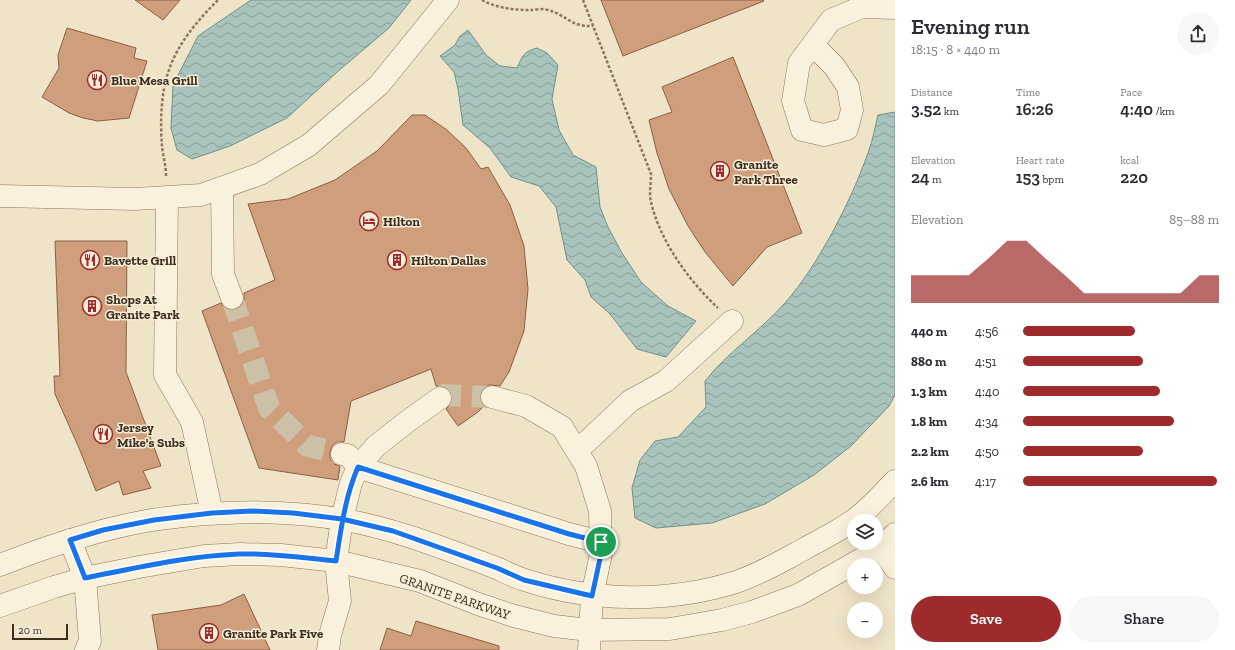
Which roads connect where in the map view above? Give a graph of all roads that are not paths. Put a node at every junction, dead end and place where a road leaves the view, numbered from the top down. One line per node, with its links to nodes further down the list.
1 (448, 0): 4 (street)
2 (895, 8): 3 (street)
3 (813, 45)
4 (222, 188): 6 (street); 7 (street)
5 (0, 196): 6 (street)
6 (167, 198): 14 (street)
7 (232, 298)
8 (732, 321): 11 (street)
9 (492, 397): 11 (street)
10 (440, 398): 12 (street)
11 (577, 451): 20 (street)
12 (350, 460): 16 (street); 20 (street)
13 (895, 481): 15 (street)
14 (212, 513): 16 (street); 18 (street)
15 (865, 514)
16 (342, 519): 21 (street); 25 (street)
17 (847, 526): 25 (street)
18 (70, 540): 22 (street); 24 (street)
19 (884, 541): 23 (street); 27 (street, GRANITE PARKWAY)
20 (601, 542): 25 (street)
21 (336, 561): 24 (street, GRANITE PARKWAY); 27 (street, GRANITE PARKWAY); 29 (street)
22 (0, 565)
23 (895, 568)
24 (85, 578): 26 (street, GRANITE PARKWAY); 28 (street)
25 (592, 596): 27 (street)
26 (0, 606)
27 (589, 640)
28 (86, 650)
29 (328, 650)

